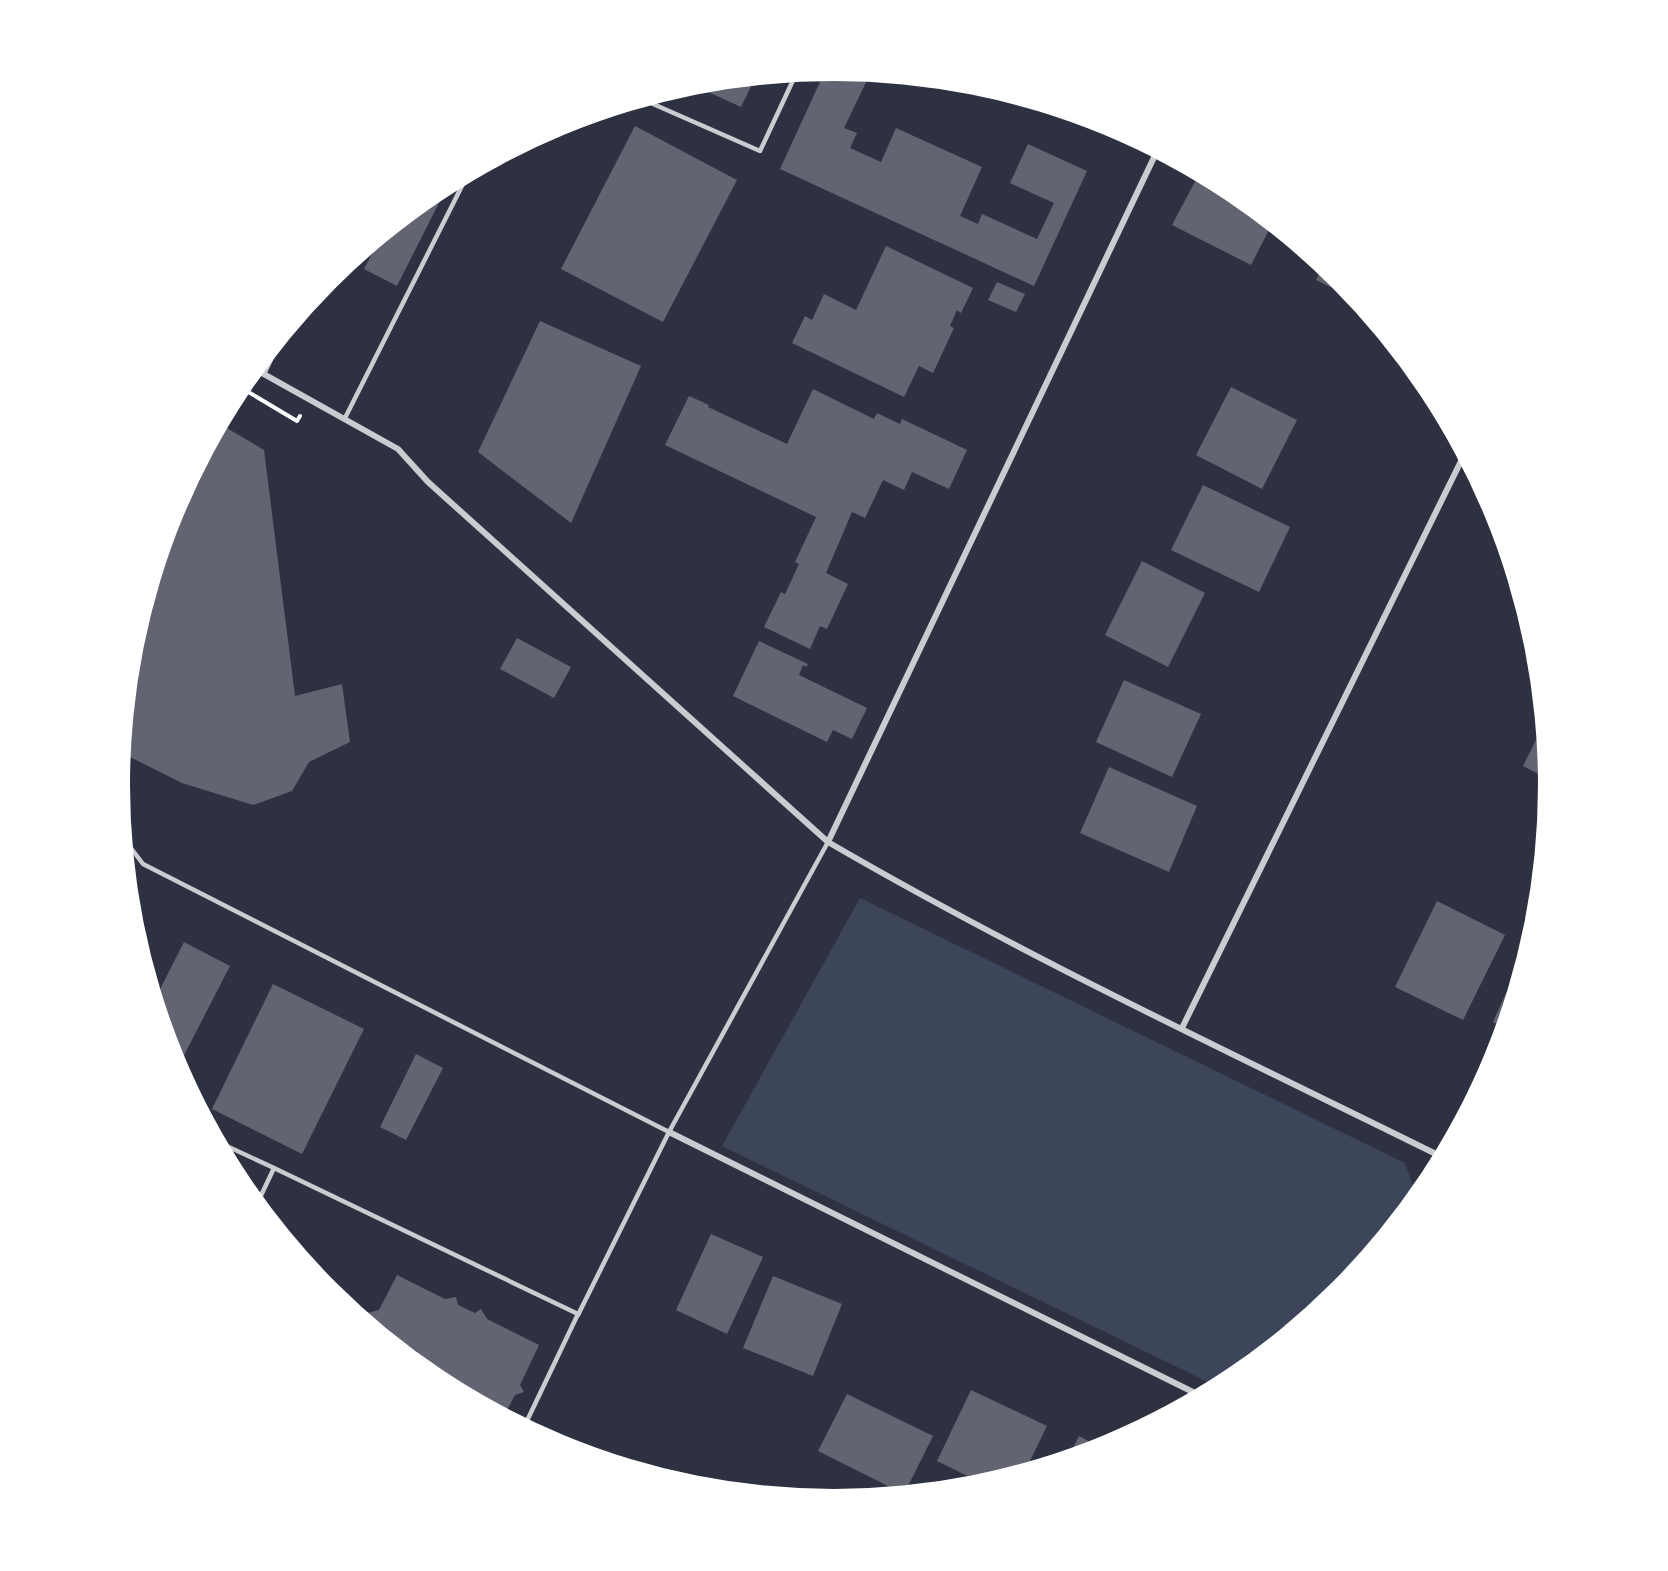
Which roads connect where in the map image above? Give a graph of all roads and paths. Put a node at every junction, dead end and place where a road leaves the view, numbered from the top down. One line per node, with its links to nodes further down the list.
1 (792, 83): 2 (lane)
2 (654, 105)
3 (1154, 158): 9 (street)
4 (461, 189): 7 (lane)
5 (267, 368): 6 (lane)
6 (264, 374): 7 (street)
7 (345, 418): 9 (street)
8 (1460, 463): 11 (street)
9 (828, 842): 11 (street); 12 (lane)
10 (133, 851): 12 (lane)
11 (1182, 1028): 14 (street)
12 (669, 1132): 17 (lane); 18 (street)
13 (230, 1148): 15 (lane)
14 (1435, 1153)
15 (274, 1168): 16 (lane); 17 (lane)
16 (261, 1195)
17 (573, 1324): 19 (lane)
18 (1193, 1392)
19 (527, 1419)

